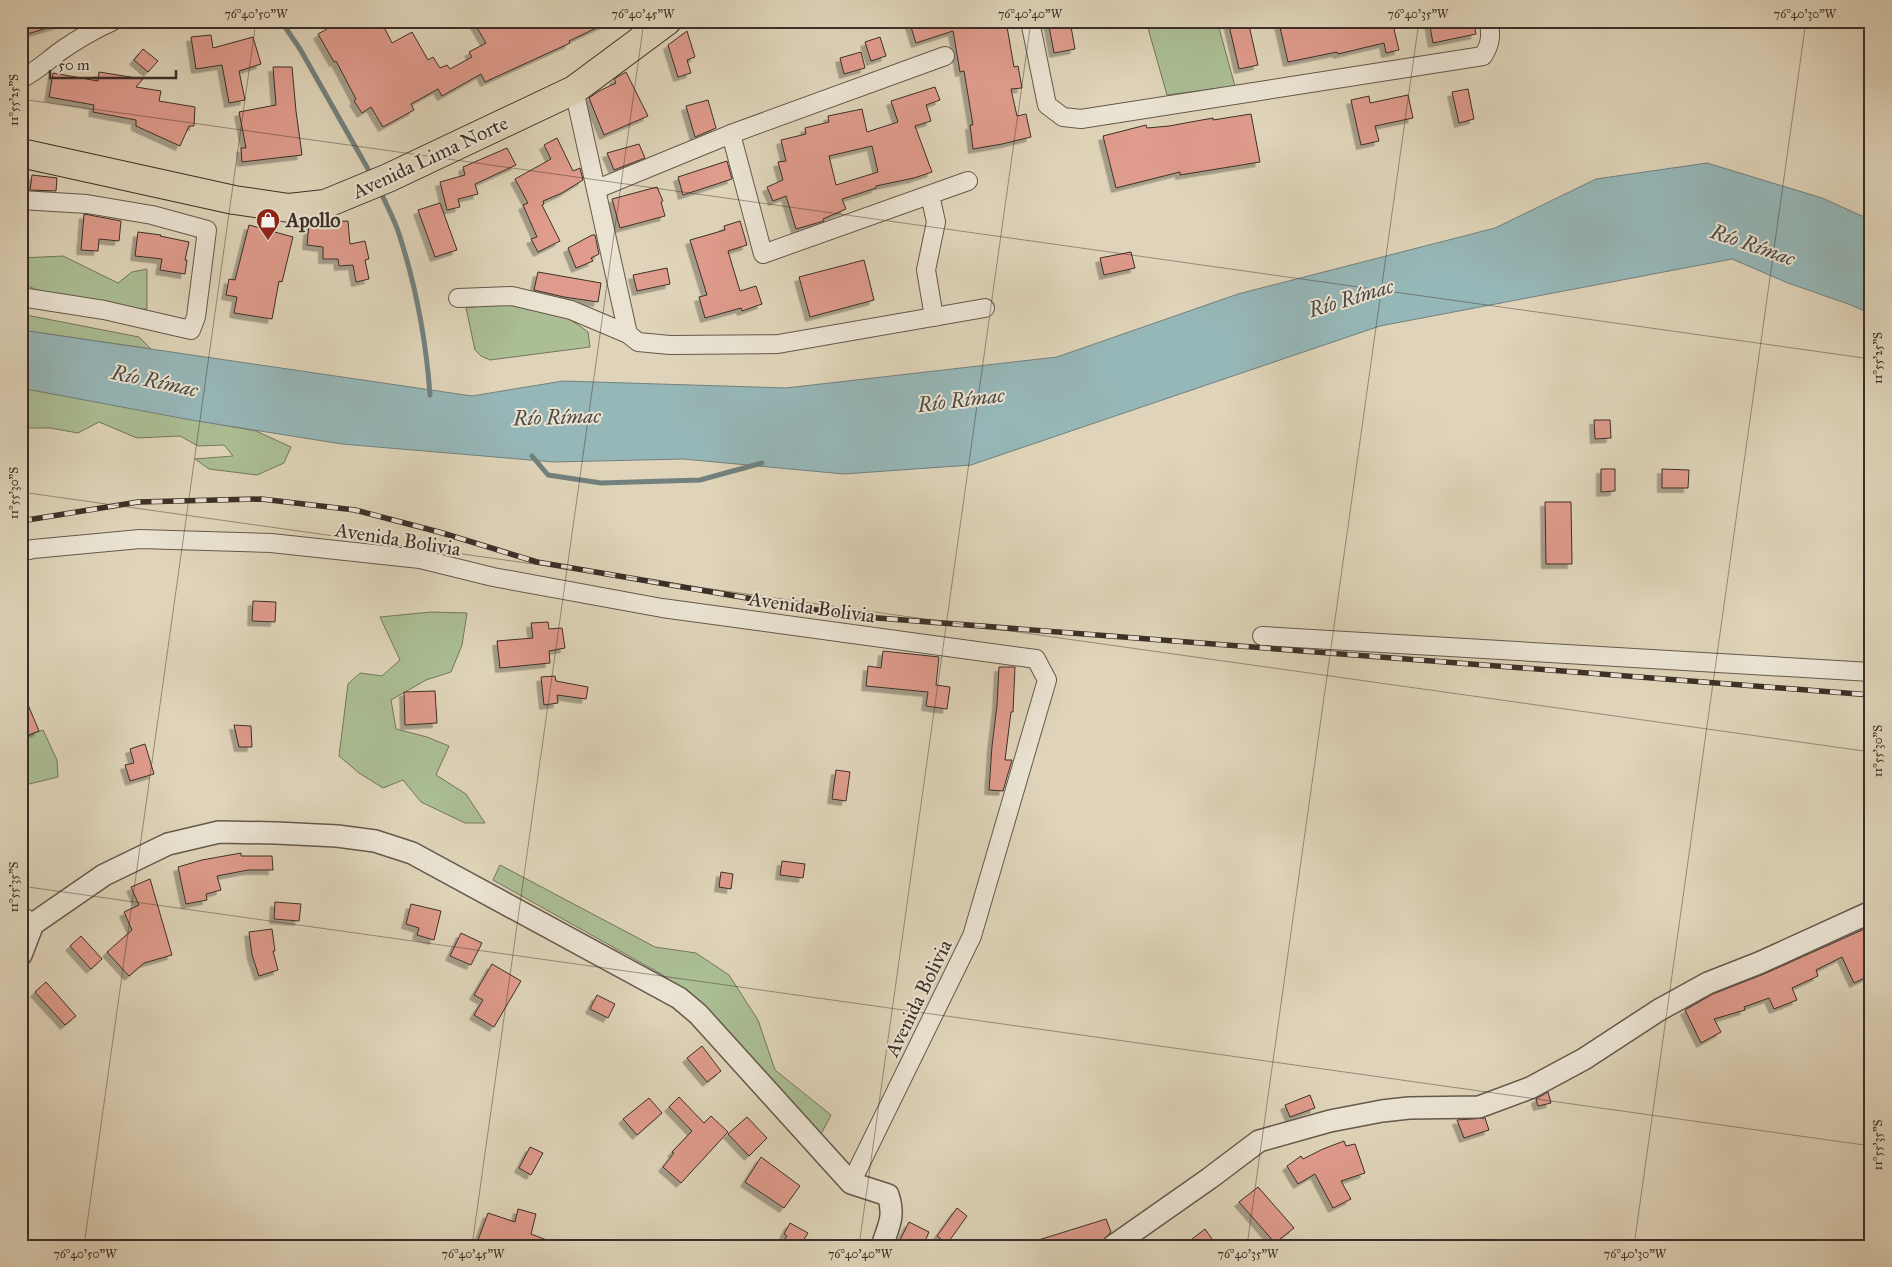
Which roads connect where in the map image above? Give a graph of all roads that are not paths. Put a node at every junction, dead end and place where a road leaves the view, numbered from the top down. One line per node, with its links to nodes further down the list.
1 (113, 21): 6 (street)
2 (1030, 21): 3 (street)
3 (1488, 21)
4 (660, 24): 7 (highway, Avenida Lima Norte)
5 (945, 56): 8 (street)
6 (21, 79)
7 (574, 90): 9 (highway, Avenida Lima Norte); 11 (street)
8 (732, 134): 11 (street); 12 (street)
9 (21, 153)
10 (968, 181): 12 (street)
11 (596, 189): 18 (street)
12 (930, 195): 17 (street)
13 (21, 200): 14 (street)
14 (21, 297)
15 (458, 298): 18 (street)
16 (985, 308): 17 (street)
17 (934, 317): 18 (street)
18 (628, 334)
19 (21, 552): 25 (street, Avenida Bolivia)
20 (1262, 636): 21 (street)
21 (1871, 672)
22 (1871, 912): 27 (street)
23 (27, 920): 24 (street); 25 (street)
24 (21, 956)
25 (851, 1183): 26 (street)
26 (882, 1246)
27 (1113, 1246)

